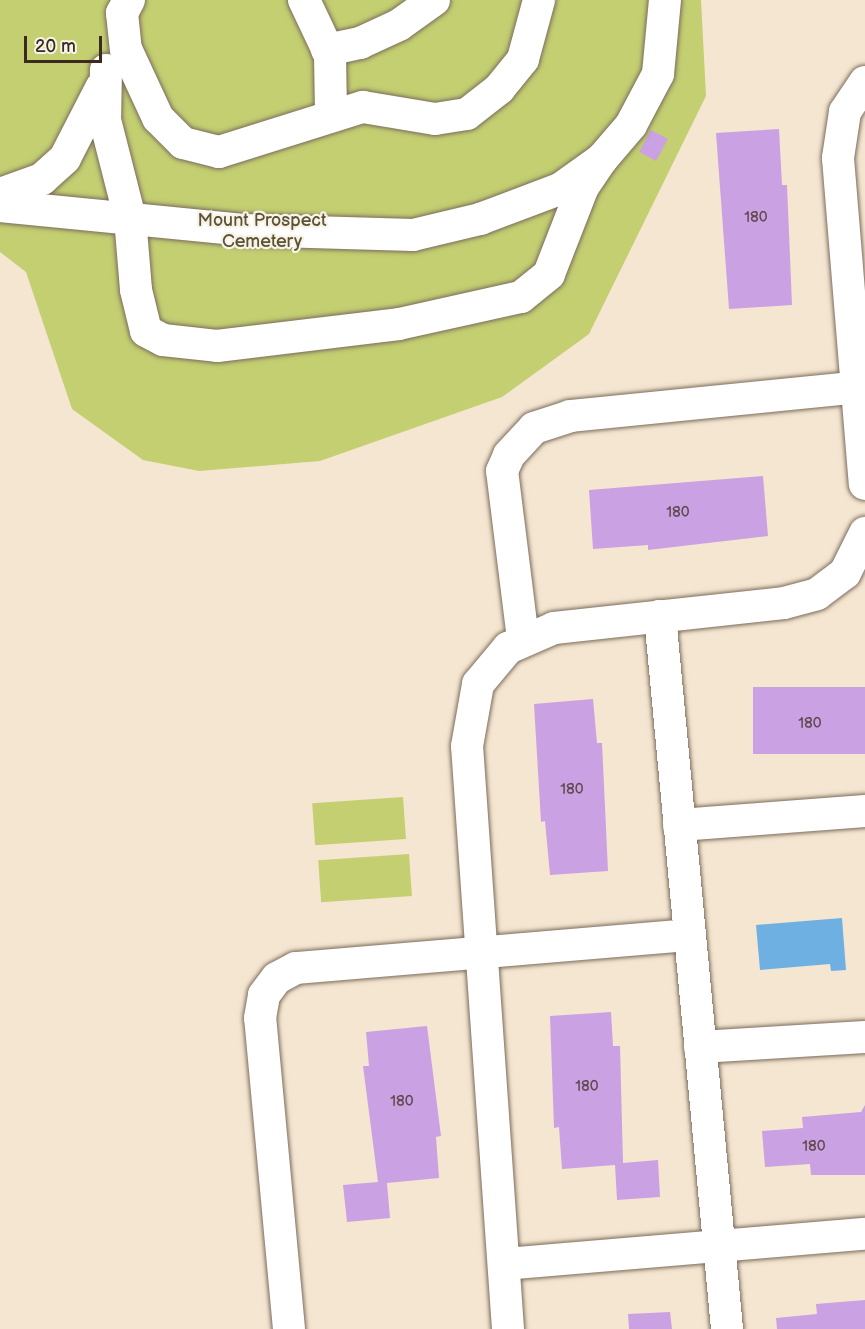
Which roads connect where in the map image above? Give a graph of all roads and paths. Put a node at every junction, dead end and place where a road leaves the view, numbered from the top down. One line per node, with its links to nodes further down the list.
1 (304, 0): 6 (lane)
2 (434, 0): 6 (lane)
3 (539, 0): 9 (lane)
4 (665, 0): 10 (lane)
5 (125, 4): 7 (lane); 9 (lane)
6 (327, 50): 9 (lane)
7 (106, 70): 11 (lane); 13 (lane)
8 (865, 82): 14 (lane)
9 (331, 115)
10 (602, 159): 13 (lane); 13 (lane)
11 (0, 194)
12 (0, 206): 13 (lane)
13 (130, 218)
14 (860, 370): 15 (lane); 18 (lane)
15 (865, 484)
16 (865, 533): 17 (lane)
17 (660, 616): 18 (lane); 20 (lane)
18 (523, 639): 22 (lane)
19 (865, 811): 20 (lane)
20 (679, 825): 21 (lane)
21 (690, 935): 22 (lane); 24 (lane)
22 (482, 953): 27 (lane); 28 (lane)
23 (865, 1037): 24 (lane)
24 (700, 1047): 26 (lane)
25 (865, 1234): 26 (lane)
26 (719, 1246): 27 (lane); 30 (lane)
27 (504, 1264): 29 (lane)
28 (289, 1329)
29 (508, 1329)
30 (727, 1329)

